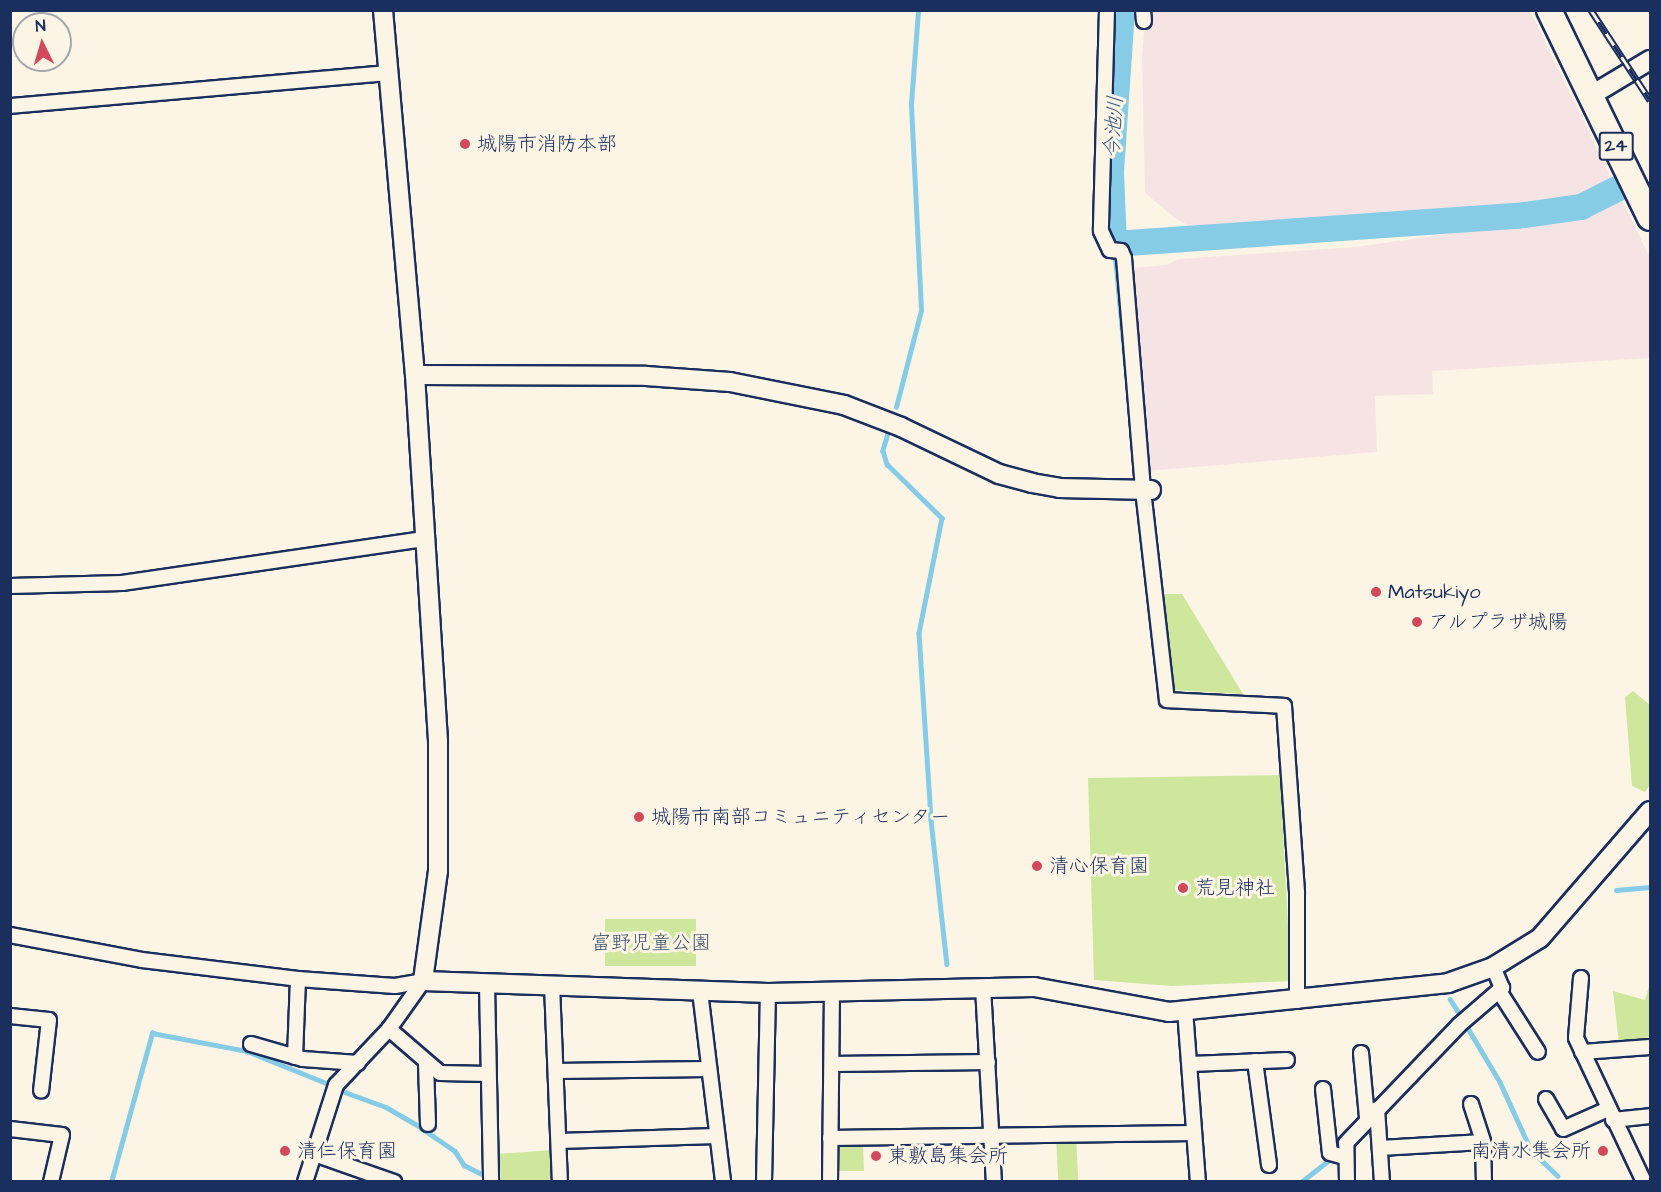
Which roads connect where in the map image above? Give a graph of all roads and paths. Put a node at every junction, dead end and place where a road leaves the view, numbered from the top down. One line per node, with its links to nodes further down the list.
1 (383, 10): 5 (street)
2 (1107, 10): 10 (street)
3 (1550, 10): 6 (highway, 24)
4 (1650, 60): 6 (street)
5 (390, 73): 7 (street); 9 (street)
6 (1590, 96): 8 (highway, 24)
7 (10, 106)
8 (1650, 218)
9 (415, 375): 10 (street); 11 (street)
10 (1147, 490): 26 (street)
11 (424, 539): 12 (street); 18 (street)
12 (10, 586)
13 (1650, 811): 15 (street)
14 (10, 935): 17 (street)
15 (1493, 967): 23 (street); 26 (street)
16 (1581, 978): 33 (street)
17 (298, 979): 18 (street); 35 (street)
18 (423, 981): 19 (street); 29 (street)
19 (487, 985): 20 (street); 45 (street)
20 (552, 985): 24 (street); 44 (street)
21 (983, 987): 22 (street); 27 (street); 38 (street)
22 (832, 991): 25 (street); 41 (street)
23 (1499, 991): 32 (street); 50 (street)
24 (700, 992): 25 (street); 43 (street)
25 (768, 993): 71 (street)
26 (1297, 1001): 27 (street)
27 (1185, 1010): 42 (street)
28 (10, 1016): 47 (street)
29 (389, 1029): 39 (street); 40 (street)
30 (251, 1044): 35 (street)
31 (1650, 1047): 33 (street)
32 (1538, 1052)
33 (1582, 1052): 51 (street)
34 (1361, 1053): 50 (street)
35 (295, 1057): 39 (street)
36 (1287, 1060): 37 (street)
37 (1255, 1061): 42 (street); 64 (street)
38 (988, 1062): 41 (street); 56 (street)
39 (358, 1063): 62 (street)
40 (426, 1064): 45 (street); 53 (street)
41 (833, 1064): 58 (street)
42 (1191, 1064): 55 (street)
43 (708, 1069): 44 (street); 57 (street)
44 (556, 1071): 59 (street)
45 (488, 1074): 68 (street)
46 (1323, 1089): 63 (street)
47 (41, 1091)
48 (1546, 1099): 51 (street)
49 (1471, 1104): 60 (street)
50 (1372, 1114): 61 (street); 63 (street)
51 (1610, 1114): 52 (street); 78 (street)
52 (1650, 1116)
53 (428, 1124)
54 (10, 1129): 65 (street)
55 (1194, 1133): 56 (street); 74 (street)
56 (991, 1134): 58 (street); 73 (street)
57 (716, 1136): 59 (street); 70 (street)
58 (830, 1138): 72 (street)
59 (559, 1141): 69 (street)
60 (1483, 1142): 61 (street); 77 (street)
61 (1380, 1148): 76 (street)
62 (314, 1154): 66 (street); 67 (street)
63 (1345, 1157): 75 (street)
64 (1269, 1165)
65 (51, 1182)
66 (305, 1182)
67 (394, 1182)
68 (491, 1182)
69 (560, 1182)
70 (723, 1182)
71 (764, 1182)
72 (830, 1182)
73 (994, 1182)
74 (1198, 1182)
75 (1347, 1182)
76 (1382, 1182)
77 (1484, 1182)
78 (1644, 1182)

